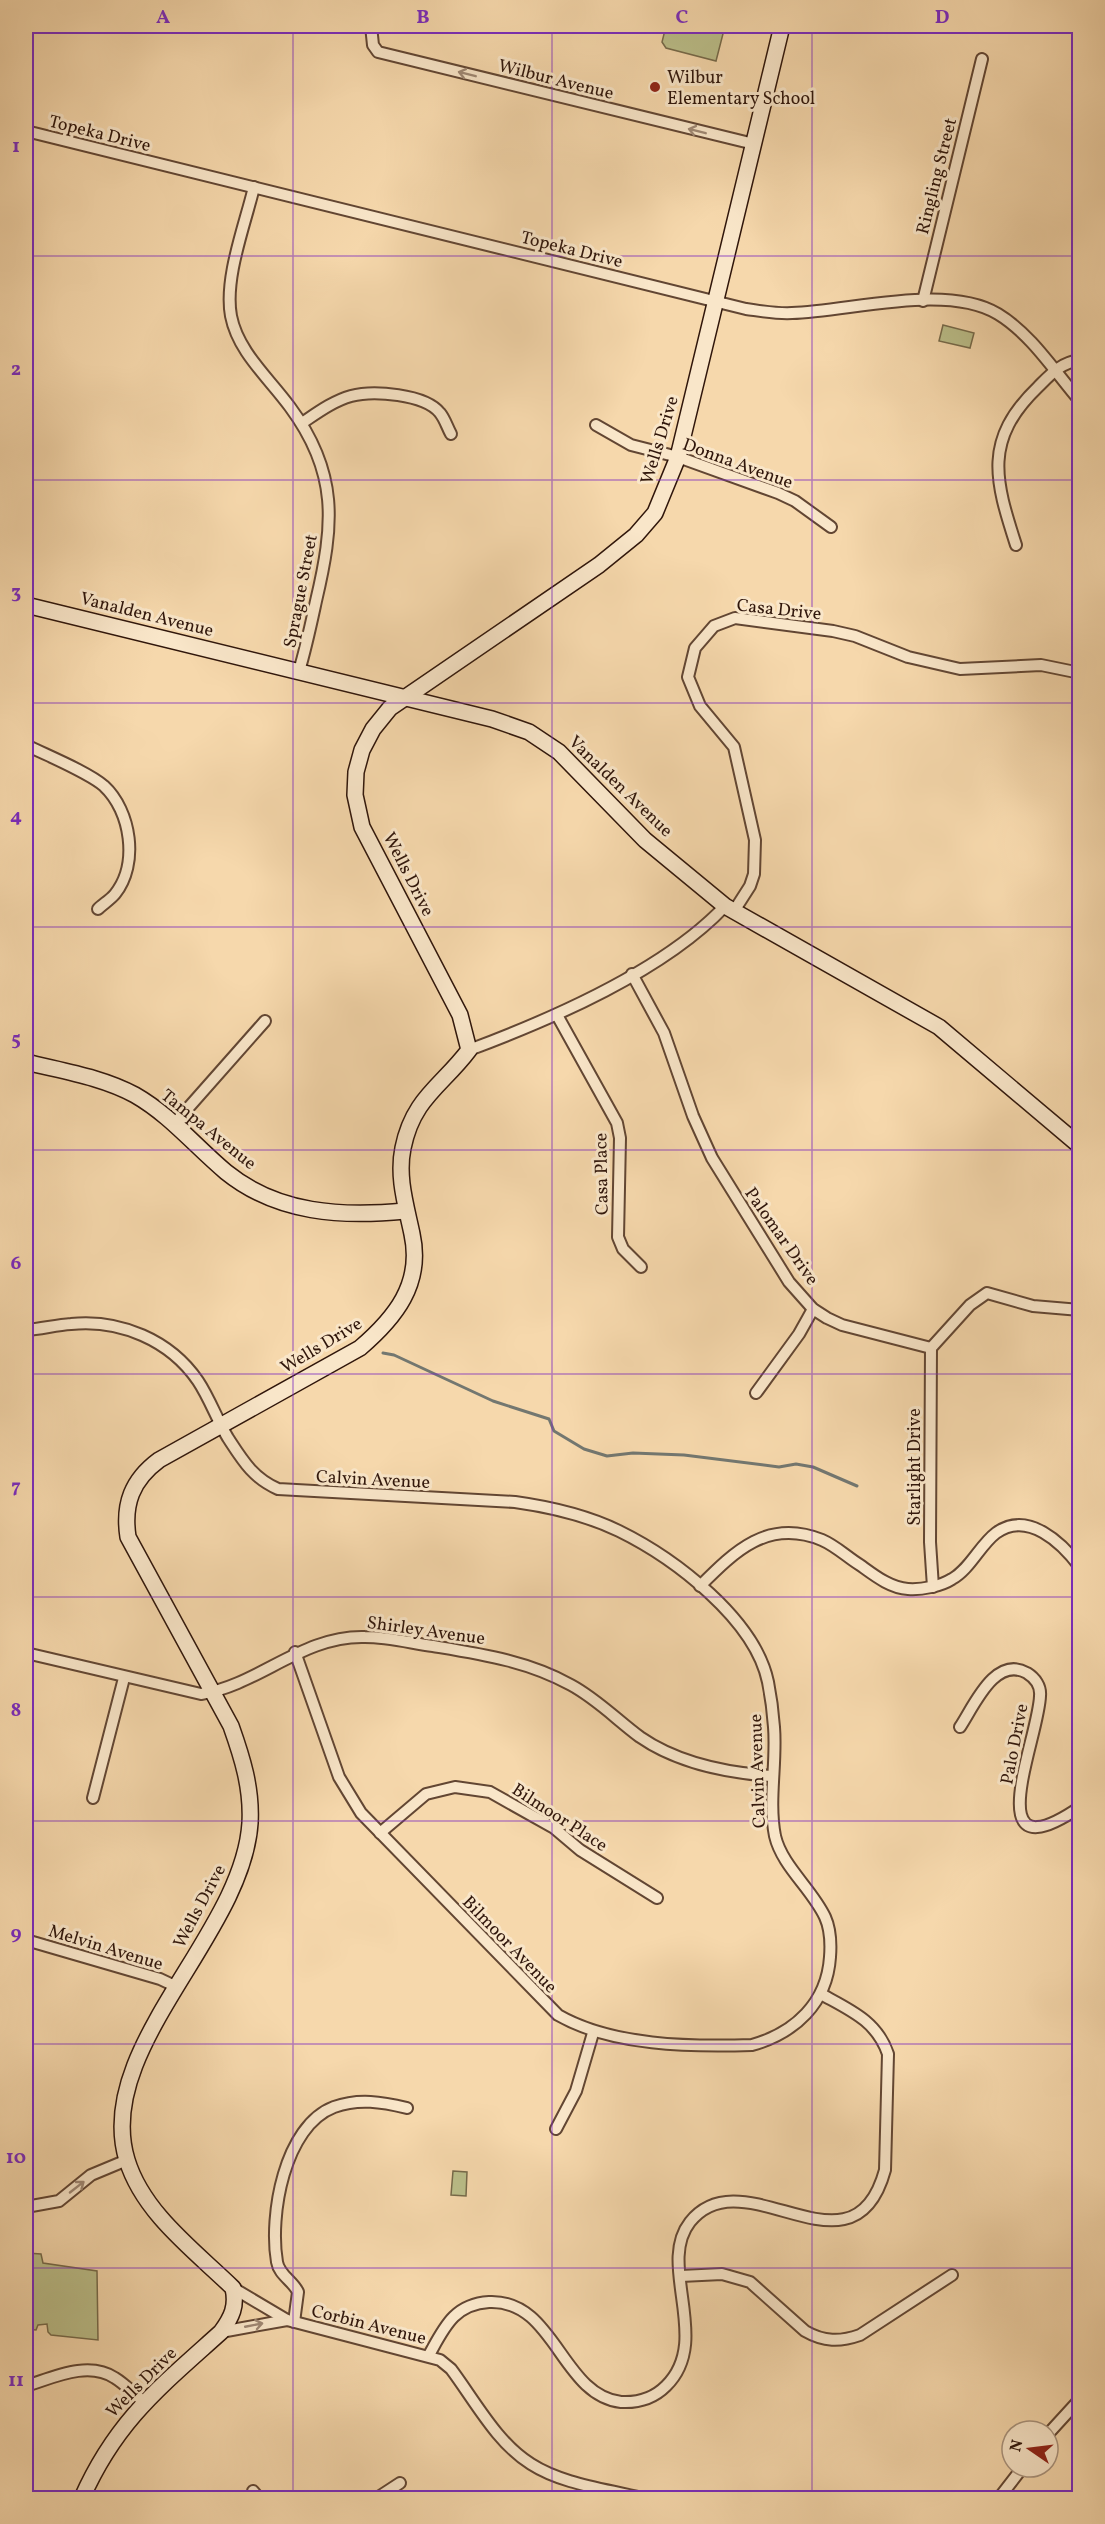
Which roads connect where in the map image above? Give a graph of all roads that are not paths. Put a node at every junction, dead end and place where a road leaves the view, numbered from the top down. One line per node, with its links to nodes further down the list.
1 (371, 26): 5 (street, Wilbur Avenue, one-way to 1)
2 (782, 26): 5 (main road, Wells Drive)
3 (982, 59): 7 (street, Ringling Street)
4 (26, 132): 6 (street, Topeka Drive)
5 (754, 144): 8 (main road, Wells Drive)
6 (254, 188): 8 (street, Topeka Drive); 12 (street, Sprague Street)
7 (922, 301): 8 (street, Topeka Drive); 10 (street, Topeka Drive)
8 (716, 302): 15 (main road, Wells Drive)
9 (1080, 360): 10 (street)
10 (1054, 371): 11 (street, Topeka Drive); 17 (street)
11 (1080, 401)
12 (302, 423): 14 (street); 19 (street, Sprague Street)
13 (596, 425): 15 (street, Donna Avenue)
14 (451, 434)
15 (678, 457): 16 (street, Donna Avenue); 21 (main road, Wells Drive)
16 (831, 527)
17 (1016, 545)
18 (26, 605): 19 (main road, Vanalden Avenue)
19 (299, 671): 21 (main road, Vanalden Avenue)
20 (1080, 672): 23 (street, Casa Drive)
21 (403, 697): 23 (main road, Vanalden Avenue); 28 (main road, Wells Drive)
22 (26, 745): 24 (street)
23 (730, 908): 25 (street, Casa Drive); 31 (main road, Vanalden Avenue)
24 (98, 909)
25 (632, 974): 26 (street, Casa Drive); 34 (street, Palomar Drive)
26 (557, 1015): 28 (street, Casa Drive); 33 (street, Casa Place)
27 (265, 1021): 30 (street)
28 (469, 1050): 32 (main road, Wells Drive)
29 (26, 1062): 30 (main road, Tampa Avenue)
30 (174, 1124): 32 (main road, Tampa Avenue)
31 (1080, 1146)
32 (405, 1211): 39 (main road, Wells Drive)
33 (641, 1267)
34 (813, 1309): 37 (street, Palomar Drive); 38 (street)
35 (1080, 1310): 37 (street)
36 (26, 1330): 39 (street, Calvin Avenue)
37 (931, 1348): 42 (street, Starlight Drive)
38 (756, 1393)
39 (220, 1426): 41 (street, Calvin Avenue); 46 (main road, Wells Drive)
40 (1080, 1567): 42 (street)
41 (700, 1586): 42 (street); 48 (street, Calvin Avenue)
42 (933, 1587)
43 (295, 1652): 46 (street, Shirley Avenue); 48 (street, Shirley Avenue); 51 (street, Bilmoor Avenue)
44 (26, 1653): 45 (street, Shirley Avenue)
45 (124, 1678): 46 (street, Shirley Avenue); 49 (street)
46 (211, 1693): 54 (main road, Wells Drive)
47 (960, 1727): 50 (street, Palo Drive)
48 (773, 1776): 55 (street, Calvin Avenue)
49 (93, 1798)
50 (1080, 1807)
51 (380, 1833): 52 (street, Bilmoor Place); 56 (street, Bilmoor Avenue)
52 (657, 1898)
53 (26, 1940): 54 (street, Melvin Avenue)
54 (177, 1987): 59 (main road, Wells Drive)
55 (821, 1994): 56 (street, Bilmoor Avenue); 62 (street)
56 (593, 2033): 58 (street)
57 (407, 2108): 64 (street)
58 (556, 2129)
59 (127, 2160): 60 (street, one-way to 59); 63 (main road, Wells Drive)
60 (26, 2207)
61 (952, 2275): 62 (street)
62 (681, 2276): 66 (street)
63 (233, 2288): 64 (street, Corbin Avenue); 65 (main road, Wells Drive)
64 (291, 2321): 65 (street, Corbin Avenue, one-way to 64); 66 (street, Corbin Avenue)
65 (221, 2332): 69 (main road, Wells Drive)
66 (429, 2355): 75 (street, Corbin Avenue)
67 (26, 2386): 69 (street)
68 (1080, 2399): 70 (street)
69 (144, 2402): 73 (main road, Wells Drive)
70 (1060, 2421)
71 (1014, 2479): 76 (street)
72 (400, 2483): 74 (street)
73 (82, 2499)
74 (377, 2499)
75 (641, 2499)
76 (999, 2499)

